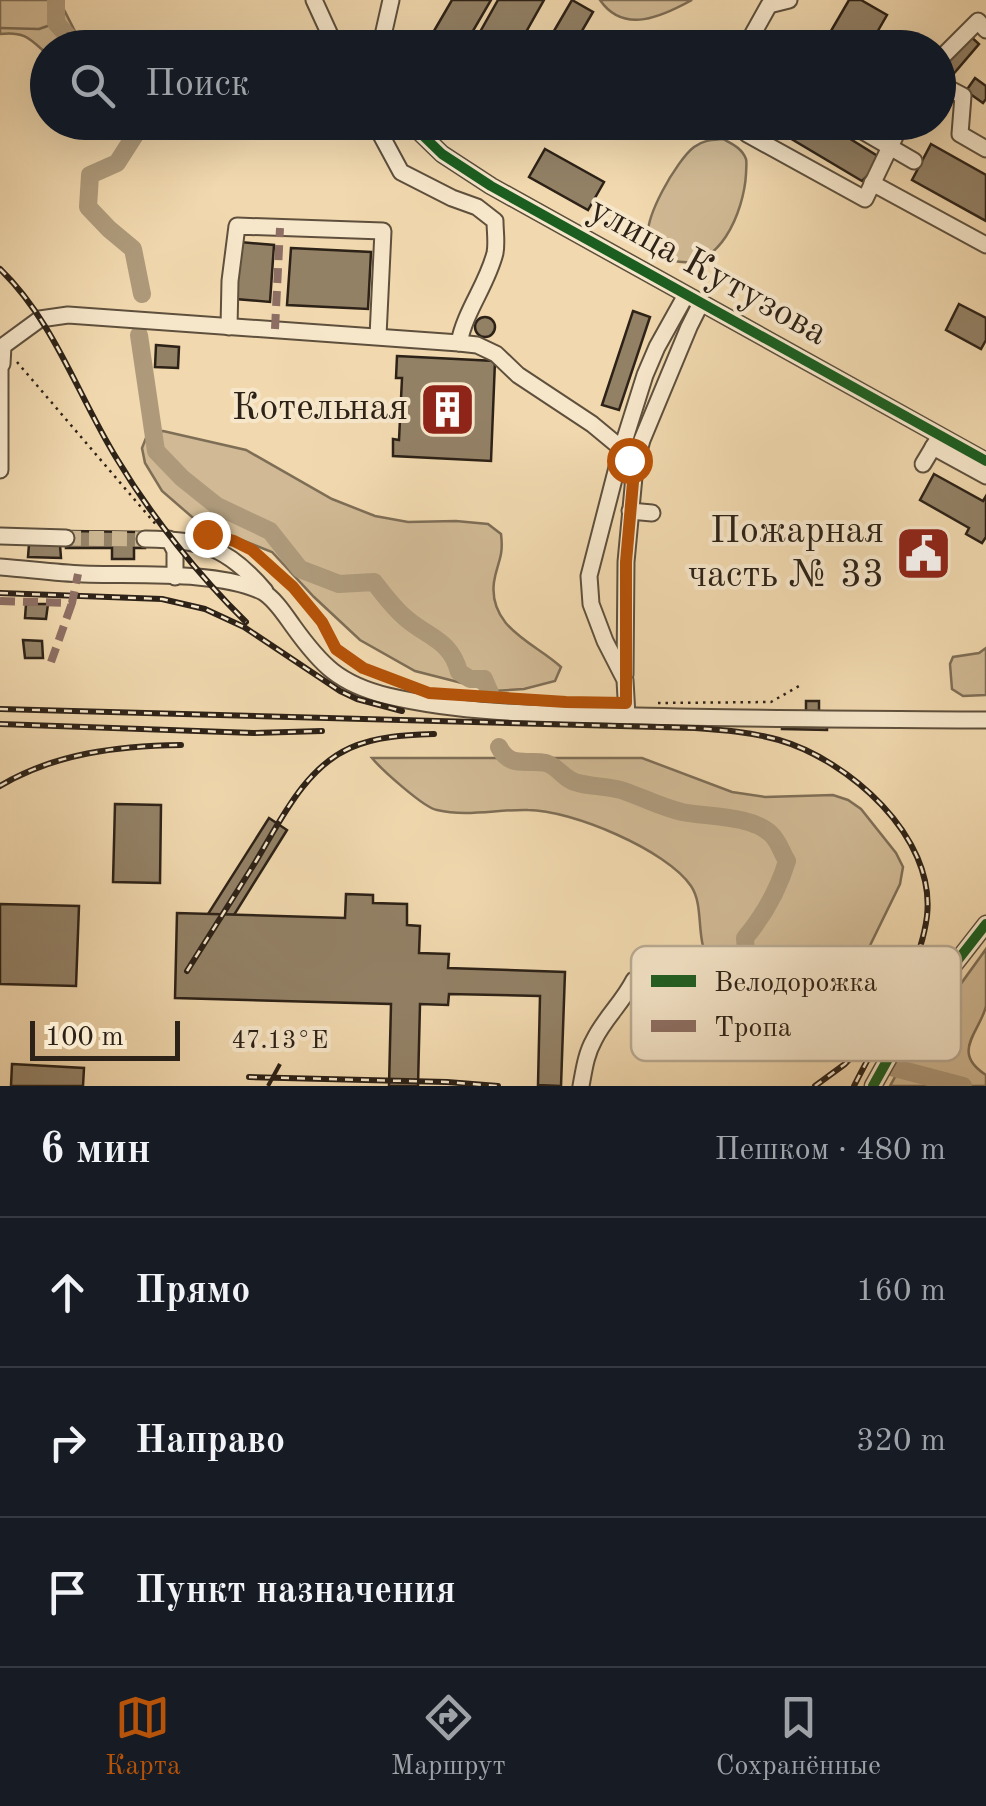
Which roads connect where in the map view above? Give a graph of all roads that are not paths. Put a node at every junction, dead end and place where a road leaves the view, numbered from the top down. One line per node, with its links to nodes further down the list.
1 (314, 0): 4 (street)
2 (391, 0): 5 (street)
3 (789, 0): 6 (street)
4 (328, 30)
5 (384, 30)
6 (756, 30)
7 (986, 30): 8 (street)
8 (956, 43)
9 (956, 93): 16 (street)
10 (382, 140): 24 (street)
11 (427, 140): 20 (street, улица Кутузова)
12 (759, 140): 18 (street)
13 (877, 140): 15 (street)
14 (894, 140): 15 (street)
15 (890, 148): 17 (street); 18 (street)
16 (986, 148)
17 (914, 161)
18 (872, 183): 19 (street)
19 (986, 245)
20 (686, 294): 21 (street, улица Кутузова); 28 (street)
21 (702, 303): 26 (street); 27 (street, улица Кутузова)
22 (229, 327): 23 (street); 23 (street); 25 (street)
23 (378, 336): 24 (street)
24 (459, 343): 28 (street)
25 (1, 364): 31 (street)
26 (642, 440): 28 (street); 33 (street)
27 (937, 442): 29 (street, улица Кутузова); 30 (street); 32 (street)
28 (626, 454): 33 (street); 43 (street)
29 (986, 462)
30 (923, 464)
31 (0, 470)
32 (986, 476)
33 (633, 482): 34 (street)
34 (630, 511): 35 (street); 43 (street)
35 (652, 514)
36 (0, 536): 37 (street)
37 (66, 538)
38 (145, 539): 39 (street)
39 (170, 540): 41 (street); 42 (street)
40 (0, 567): 41 (street)
41 (175, 577): 42 (street)
42 (268, 594): 44 (street)
43 (625, 680): 44 (street)
44 (627, 710): 45 (street)
45 (986, 720)
46 (986, 924): 47 (street)
47 (961, 956)
48 (631, 986): 50 (street)
49 (887, 1061): 51 (street)
50 (581, 1086)
51 (873, 1086)

